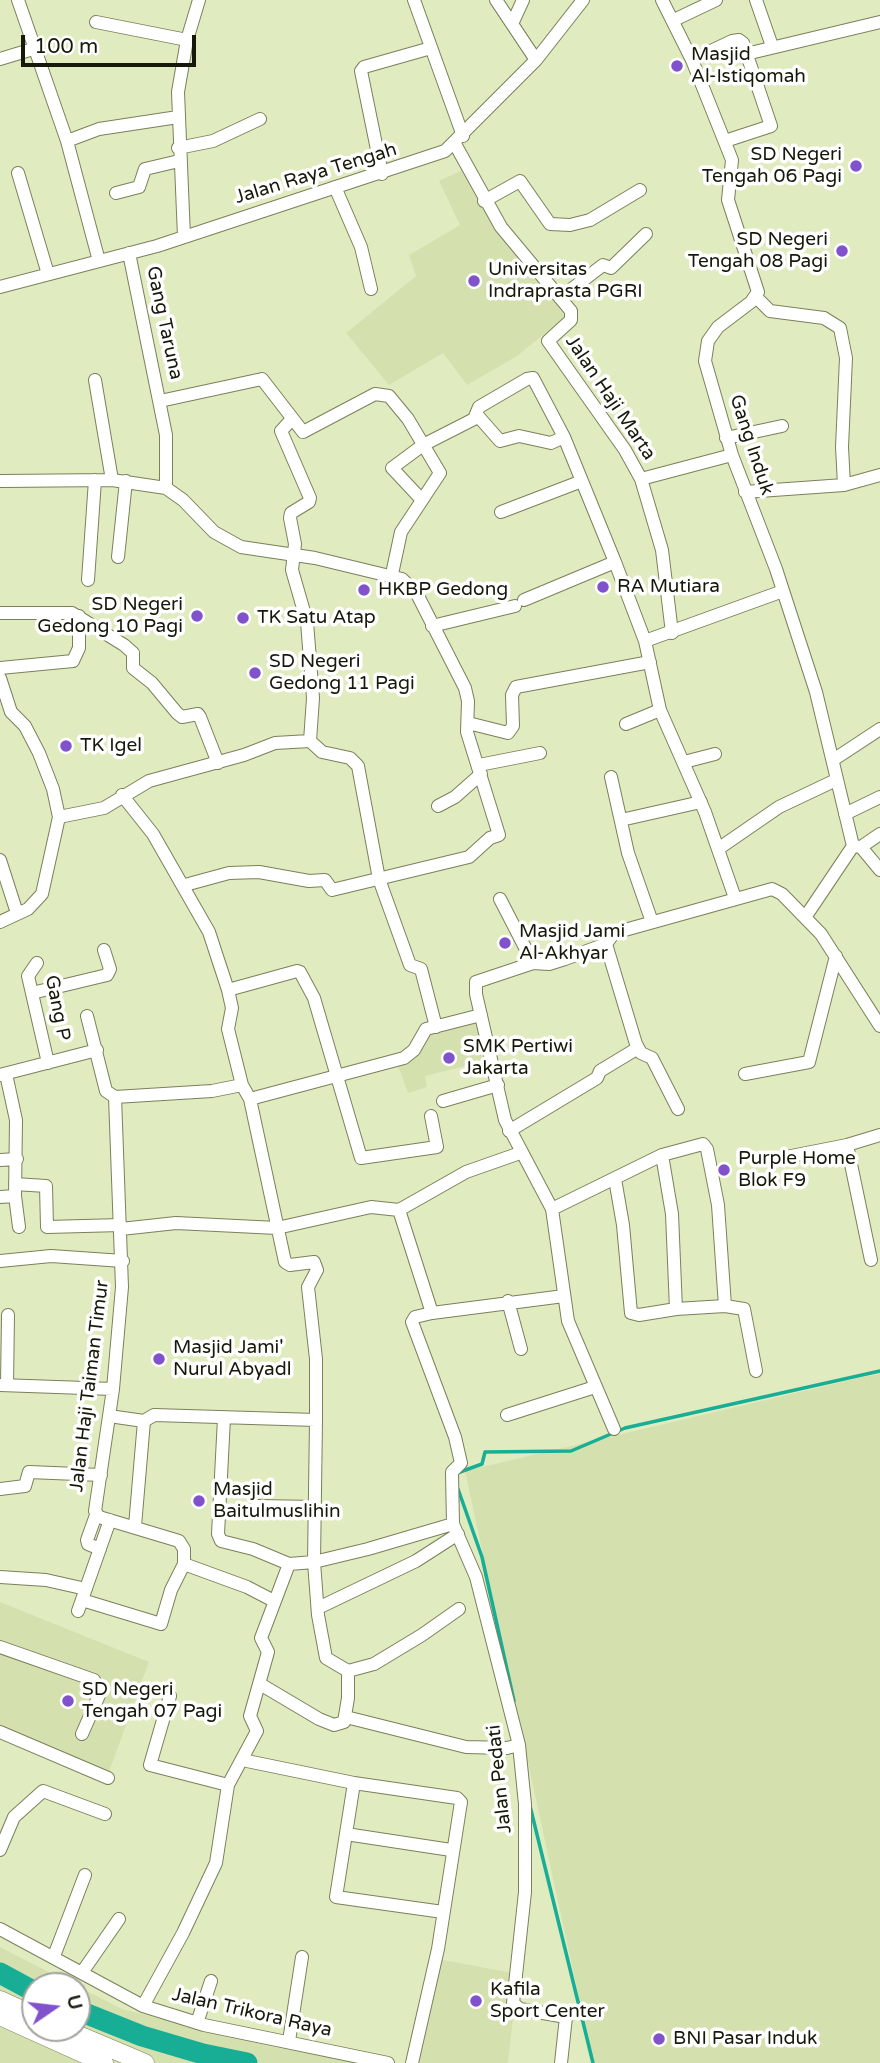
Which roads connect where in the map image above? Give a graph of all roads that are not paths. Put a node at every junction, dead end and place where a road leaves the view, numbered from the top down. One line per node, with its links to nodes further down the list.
1 (18, 0): 17 (street)
2 (199, 0): 14 (street)
3 (414, 0): 16 (street)
4 (496, 0): 13 (street)
5 (523, 0): 13 (street)
6 (583, 0): 20 (street, Jalan Raya Tengah)
7 (662, 0): 10 (street)
8 (716, 0): 10 (street)
9 (756, 0): 15 (street)
10 (674, 20): 21 (street)
11 (96, 22): 14 (street)
12 (880, 22): 15 (street)
13 (512, 24): 20 (street)
14 (187, 40): 22 (street)
15 (772, 46): 18 (street)
16 (432, 48): 24 (street); 29 (street)
17 (33, 49): 19 (street); 25 (street)
18 (747, 54): 21 (street); 26 (street)
19 (0, 60)
20 (536, 60): 24 (street, Jalan Raya Tengah)
21 (692, 60): 26 (street)
22 (178, 117): 25 (street); 27 (street)
23 (260, 119): 27 (street)
24 (459, 140): 29 (street, Jalan Raya Tengah); 33 (street)
25 (67, 141): 37 (street)
26 (725, 141): 41 (street)
27 (178, 154): 32 (street); 35 (street)
28 (18, 173): 38 (street)
29 (382, 174): 30 (street, Jalan Raya Tengah)
30 (335, 187): 35 (street, Jalan Raya Tengah); 40 (street)
31 (640, 190): 33 (street)
32 (116, 193)
33 (484, 201): 42 (street)
34 (646, 234): 42 (street)
35 (184, 237): 36 (street, Jalan Raya Tengah)
36 (129, 253): 37 (street, Jalan Raya Tengah); 44 (street, Gang Taruna)
37 (99, 261): 38 (street, Jalan Raya Tengah)
38 (48, 274): 39 (street, Jalan Raya Tengah)
39 (0, 287)
40 (371, 289)
41 (756, 297): 49 (street, Gang Induk); 59 (street)
42 (561, 298): 53 (street, Jalan Haji Marta)
43 (95, 380): 55 (street)
44 (160, 401): 46 (street); 60 (street, Gang Taruna)
45 (478, 416): 48 (street); 48 (street); 50 (street)
46 (291, 420): 50 (street); 64 (street)
47 (782, 426): 49 (street)
48 (564, 437): 58 (street)
49 (726, 438): 51 (street, Gang Induk)
50 (423, 445): 62 (street); 62 (street)
51 (732, 456): 53 (street); 61 (street, Gang Induk)
52 (880, 475): 59 (street)
53 (642, 479): 73 (street, Jalan Haji Marta)
54 (95, 480): 55 (street); 56 (street); 68 (street)
55 (111, 480): 57 (street)
56 (0, 481)
57 (126, 481): 60 (street); 65 (street)
58 (582, 481): 63 (street); 66 (street)
59 (844, 485): 61 (street)
60 (166, 488): 64 (street)
61 (745, 492): 69 (street, Gang Induk)
62 (421, 499): 67 (street)
63 (501, 512)
64 (293, 555): 67 (street); 83 (street)
65 (118, 558)
66 (615, 562): 72 (street); 74 (street)
67 (392, 574): 72 (street)
68 (88, 580)
69 (783, 591): 73 (street); 86 (street, Gang Induk)
70 (0, 613): 71 (street)
71 (79, 616): 76 (street); 88 (street)
72 (432, 626): 80 (street)
73 (672, 633): 74 (street)
74 (645, 641): 75 (street)
75 (650, 662): 78 (street); 80 (street)
76 (0, 668)
77 (0, 678): 79 (street)
78 (660, 710): 81 (street); 87 (street)
79 (5, 713): 97 (street)
80 (468, 723): 89 (street)
81 (626, 724)
82 (880, 729): 86 (street)
83 (310, 741): 88 (street); 104 (street)
84 (540, 753): 89 (street)
85 (715, 754): 87 (street)
86 (833, 760): 91 (street, Gang Induk)
87 (684, 762): 94 (street)
88 (218, 763): 92 (street)
89 (480, 769): 95 (street); 104 (street)
90 (611, 777): 98 (street)
91 (836, 780): 96 (street, Gang Induk); 101 (street)
92 (122, 795): 97 (street); 105 (street)
93 (880, 797): 96 (street)
94 (701, 802): 98 (street); 101 (street)
95 (438, 806)
96 (845, 814): 100 (street, Gang Induk)
97 (59, 817): 108 (street)
98 (621, 820): 111 (street)
99 (880, 835): 100 (street)
100 (857, 846): 103 (street); 109 (street)
101 (718, 849): 106 (street)
102 (0, 860): 108 (street)
103 (880, 870)
104 (379, 879): 105 (street); 121 (street)
105 (184, 885): 117 (street)
106 (735, 898): 109 (street); 111 (street)
107 (500, 899): 116 (street)
108 (18, 913): 110 (street)
109 (806, 916): 114 (street)
110 (0, 922)
111 (652, 922): 112 (street)
112 (606, 944): 116 (street); 123 (street)
113 (104, 950): 118 (street)
114 (836, 956): 122 (street); 126 (street)
115 (37, 963): 118 (street, Gang P)
116 (533, 963): 119 (street)
117 (228, 990): 128 (street); 129 (street)
118 (32, 993): 125 (street, Gang P)
119 (481, 1015): 121 (street); 130 (street)
120 (88, 1016): 124 (street)
121 (436, 1027): 128 (street)
122 (880, 1027)
123 (638, 1048): 134 (street); 136 (street)
124 (97, 1050): 125 (street); 131 (street)
125 (48, 1063): 127 (street)
126 (745, 1074)
127 (3, 1075): 141 (street)
128 (337, 1076): 132 (street); 135 (street)
129 (242, 1085): 131 (street); 132 (street)
130 (498, 1085): 133 (street); 136 (street)
131 (115, 1097): 150 (street, Jalan Haji Taiman Timur)
132 (250, 1099): 151 (street)
133 (443, 1101)
134 (678, 1109)
135 (431, 1116)
136 (509, 1131): 139 (street)
137 (880, 1135): 138 (street)
138 (847, 1145): 143 (street); 152 (street)
139 (520, 1153): 147 (street); 148 (street)
140 (662, 1156): 144 (street); 157 (street); 158 (street)
141 (17, 1159): 142 (street); 145 (street)
142 (0, 1160)
143 (771, 1160)
144 (615, 1179): 147 (street); 158 (street)
145 (15, 1190): 146 (street); 149 (street); 150 (street)
146 (0, 1197)
147 (552, 1209): 155 (street)
148 (399, 1210): 151 (street); 159 (street)
149 (19, 1227)
150 (121, 1227): 151 (street); 154 (street, Jalan Haji Taiman Timur)
151 (277, 1228): 169 (street)
152 (871, 1260)
153 (0, 1261): 154 (street)
154 (123, 1261): 165 (street, Jalan Haji Taiman Timur)
155 (564, 1296): 156 (street); 164 (street)
156 (508, 1301): 159 (street); 161 (street)
157 (725, 1306): 158 (street); 162 (street)
158 (676, 1309)
159 (432, 1313): 179 (street, Jalan Pedati)
160 (8, 1315): 163 (street)
161 (521, 1349)
162 (755, 1371)
163 (3, 1385): 165 (street)
164 (595, 1387): 166 (street); 171 (street)
165 (113, 1389): 167 (street, Jalan Haji Taiman Timur)
166 (507, 1415)
167 (109, 1416): 170 (street); 172 (street, Jalan Haji Taiman Timur)
168 (224, 1418): 169 (street); 170 (street); 183 (street)
169 (316, 1420): 175 (street)
170 (144, 1421): 178 (street)
171 (614, 1429)
172 (101, 1475): 173 (street); 176 (street, Jalan Haji Taiman Timur)
173 (0, 1489)
174 (257, 1506): 175 (street)
175 (316, 1507): 181 (street)
176 (96, 1513): 177 (street); 180 (street, Jalan Haji Taiman Timur)
177 (110, 1520): 178 (street); 180 (street)
178 (135, 1526): 182 (street)
179 (456, 1529): 181 (street); 187 (street); 196 (street, Jalan Pedati)
180 (100, 1549): 185 (street)
181 (314, 1562): 183 (street); 187 (street)
182 (184, 1564): 185 (street); 186 (street)
183 (289, 1564): 186 (street)
184 (0, 1577): 185 (street)
185 (82, 1600)
186 (274, 1601): 191 (street)
187 (318, 1608): 190 (street)
188 (459, 1609): 190 (street)
189 (0, 1647): 195 (street)
190 (348, 1671): 193 (street)
191 (260, 1684): 193 (street); 200 (street)
192 (170, 1696): 200 (street)
193 (346, 1717): 196 (street)
194 (0, 1732): 198 (street)
195 (82, 1734)
196 (519, 1745): 225 (street, Jalan Pedati)
197 (247, 1761): 199 (street)
198 (108, 1778)
199 (354, 1783): 202 (street); 204 (street)
200 (228, 1785): 215 (street)
201 (104, 1814): 203 (street)
202 (346, 1834): 204 (street); 206 (street)
203 (0, 1850)
204 (451, 1850): 206 (street)
205 (85, 1875): 209 (street)
206 (443, 1912): 224 (street)
207 (119, 1919): 211 (street)
208 (0, 1929): 209 (street, Jalan Trikora Raya)
209 (54, 1956): 211 (street, Jalan Trikora Raya)
210 (302, 1957): 220 (street)
211 (83, 1972)
212 (91, 1977): 215 (street, Jalan Trikora Raya)
213 (211, 1981): 218 (street)
214 (0, 2000): 216 (highway)
215 (143, 2006): 218 (street, Jalan Trikora Raya)
216 (21, 2010)
217 (0, 2016): 221 (highway)
218 (197, 2023): 220 (street, Jalan Trikora Raya)
219 (91, 2040): 222 (highway)
220 (289, 2041): 223 (street, Jalan Trikora Raya)
221 (104, 2063)
222 (145, 2063)
223 (388, 2063)
224 (412, 2063)
225 (561, 2063)

